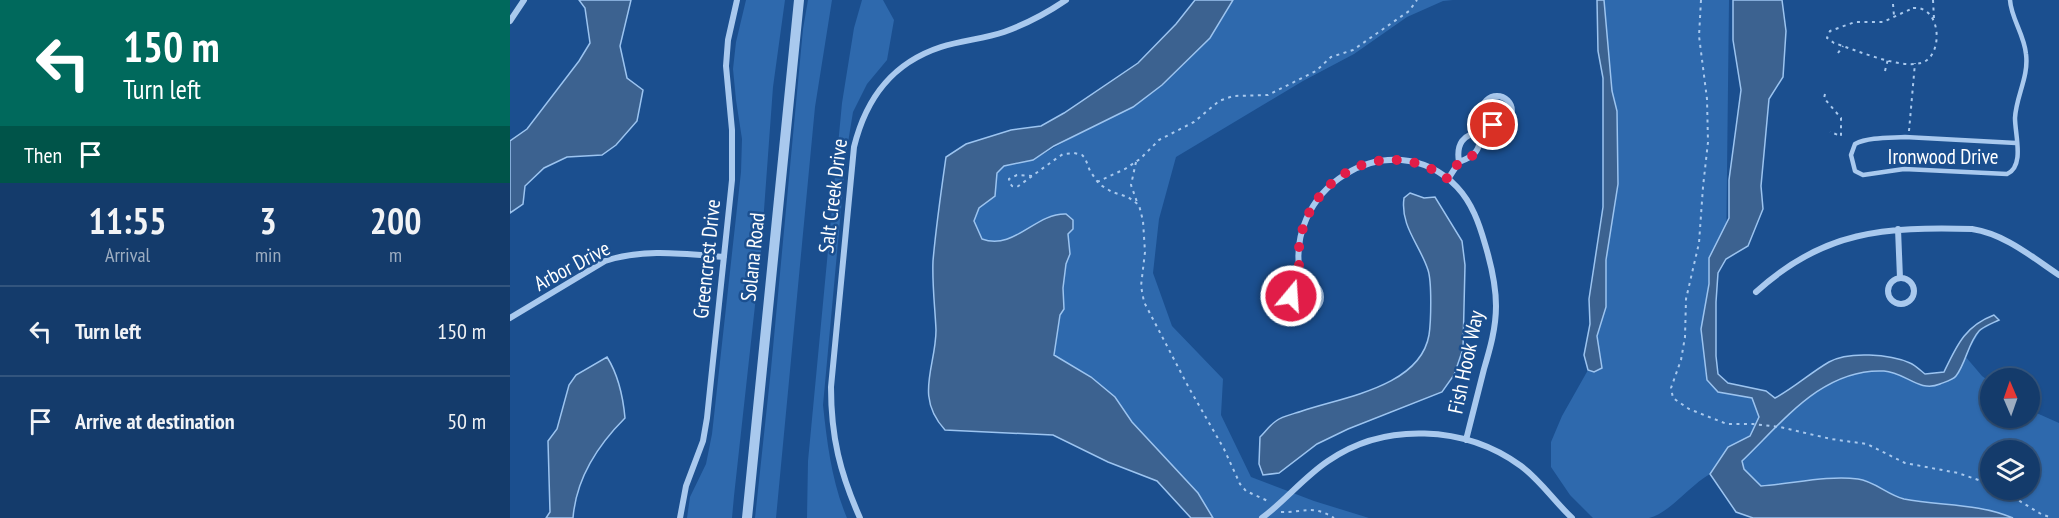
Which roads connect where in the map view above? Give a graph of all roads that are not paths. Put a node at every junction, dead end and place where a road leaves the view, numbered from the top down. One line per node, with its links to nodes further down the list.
1 (524, 0): 6 (street)
2 (737, 0): 13 (street, Greencrest Drive)
3 (799, 0): 21 (street, Solana Road)
4 (1066, 0): 22 (street, Salt Creek Drive)
5 (2010, 0): 9 (lane, Ironwood Drive)
6 (510, 21)
7 (1488, 123): 7 (street); 8 (street)
8 (1481, 132): 10 (street); 10 (street)
9 (2016, 143): 9 (lane, Ironwood Drive)
10 (1459, 162): 11 (street)
11 (1448, 179): 16 (street, Fish Hook Way); 19 (street, Fish Hook Way)
12 (1899, 229): 14 (street); 15 (street); 17 (street)
13 (724, 257): 18 (street, Arbor Drive); 20 (street, Greencrest Drive)
14 (2059, 276)
15 (1900, 278): 15 (street)
16 (1302, 282): 16 (street)
17 (1756, 292)
18 (510, 318)
19 (1466, 440): 23 (street); 24 (street)
20 (680, 518)
21 (747, 518)
22 (860, 518)
23 (1262, 518)
24 (1572, 518)

